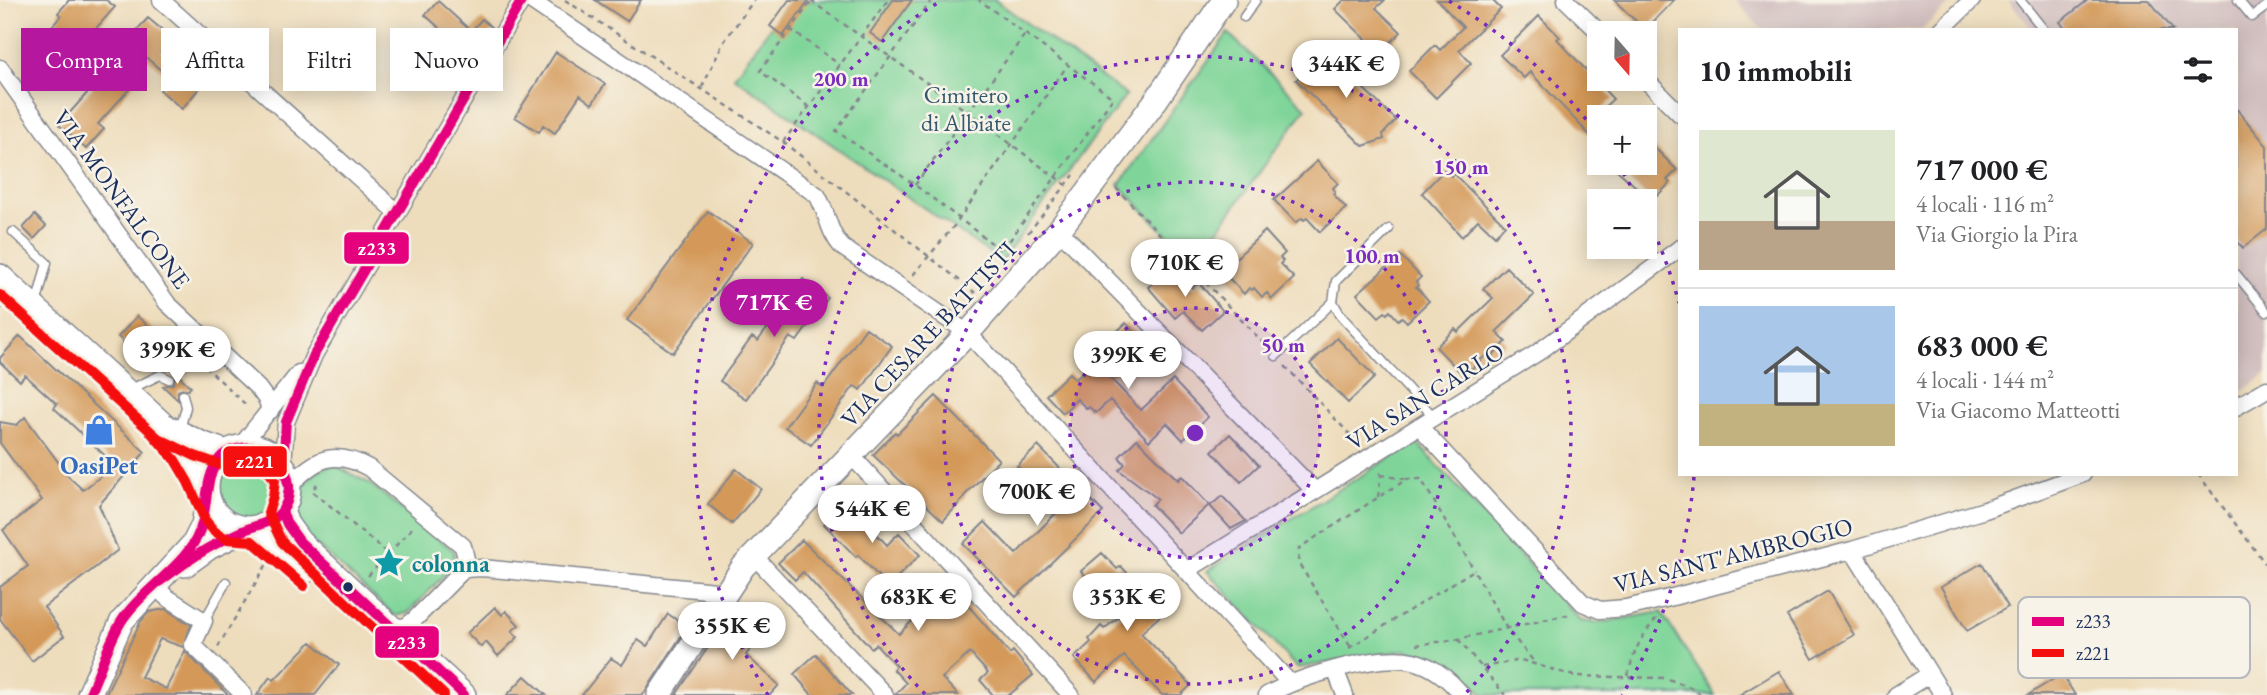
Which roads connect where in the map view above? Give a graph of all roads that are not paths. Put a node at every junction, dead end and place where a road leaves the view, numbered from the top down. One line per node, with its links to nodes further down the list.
1 (161, 0): 18 (street)
2 (522, 0): 18 (street)
3 (530, 0): 28 (street)
4 (1224, 0): 20 (street, VIA CESARE BATTISTI)
5 (1256, 0): 11 (lane)
6 (1566, 0): 12 (street)
7 (1972, 0): 13 (street)
8 (2238, 0): 10 (lane)
9 (2025, 2): 14 (lane)
10 (2267, 6)
11 (1244, 17)
12 (1588, 21)
13 (1943, 28)
14 (2043, 28)
15 (0, 68): 36 (street, VIA MONFALCONE)
16 (1656, 91): 17 (street)
17 (1678, 112)
18 (398, 214): 29 (street)
19 (1389, 229): 25 (lane)
20 (1059, 230): 28 (street, VIA CESARE BATTISTI); 44 (street)
21 (13, 232): 26 (lane)
22 (1678, 249): 37 (street, VIA SAN CARLO)
23 (2238, 276): 27 (lane)
24 (6, 288): 26 (street)
25 (1333, 302): 30 (lane); 37 (lane)
26 (35, 307): 32 (street)
27 (2267, 312)
28 (968, 333): 41 (street, VIA CESARE BATTISTI); 51 (street)
29 (314, 355): 36 (street); 42 (street)
30 (1276, 356)
31 (169, 379): 32 (lane)
32 (127, 391): 39 (street)
33 (183, 395): 39 (lane)
34 (2265, 395): 35 (street)
35 (2238, 406)
36 (270, 411): 40 (street)
37 (1434, 417): 38 (street, VIA SAN CARLO)
38 (1419, 426): 44 (street, VIA SAN CARLO); 48 (street, VIA SANT'AMBROGIO)
39 (173, 430): 40 (street); 45 (street)
40 (234, 450): 42 (street); 45 (street)
41 (851, 455): 49 (street, VIA CESARE BATTISTI); 66 (street)
42 (286, 476): 46 (street); 50 (street)
43 (2078, 476): 48 (street, VIA SANT'AMBROGIO)
44 (1315, 491): 51 (street, VIA SAN CARLO)
45 (208, 492): 47 (street); 53 (street)
46 (282, 511): 47 (street); 56 (street)
47 (253, 528): 53 (street); 62 (street)
48 (1852, 550): 58 (street)
49 (754, 556): 54 (street, VIA CESARE BATTISTI); 65 (street)
50 (464, 569): 54 (street); 56 (street)
51 (1186, 571): 59 (street)
52 (226, 582): 55 (lane)
53 (158, 583): 55 (street); 60 (street)
54 (726, 592): 64 (street, VIA CESARE BATTISTI)
55 (204, 621): 61 (street)
56 (391, 626): 63 (street)
57 (1335, 669): 59 (street); 68 (street); 69 (street)
58 (1930, 674): 70 (street); 71 (street)
59 (1289, 682): 67 (street)
60 (89, 695)
61 (244, 695)
62 (442, 695)
63 (464, 695)
64 (659, 695)
65 (884, 695)
66 (1071, 695)
67 (1267, 695)
68 (1345, 695)
69 (1462, 695)
70 (1896, 695)
71 (1943, 695)

